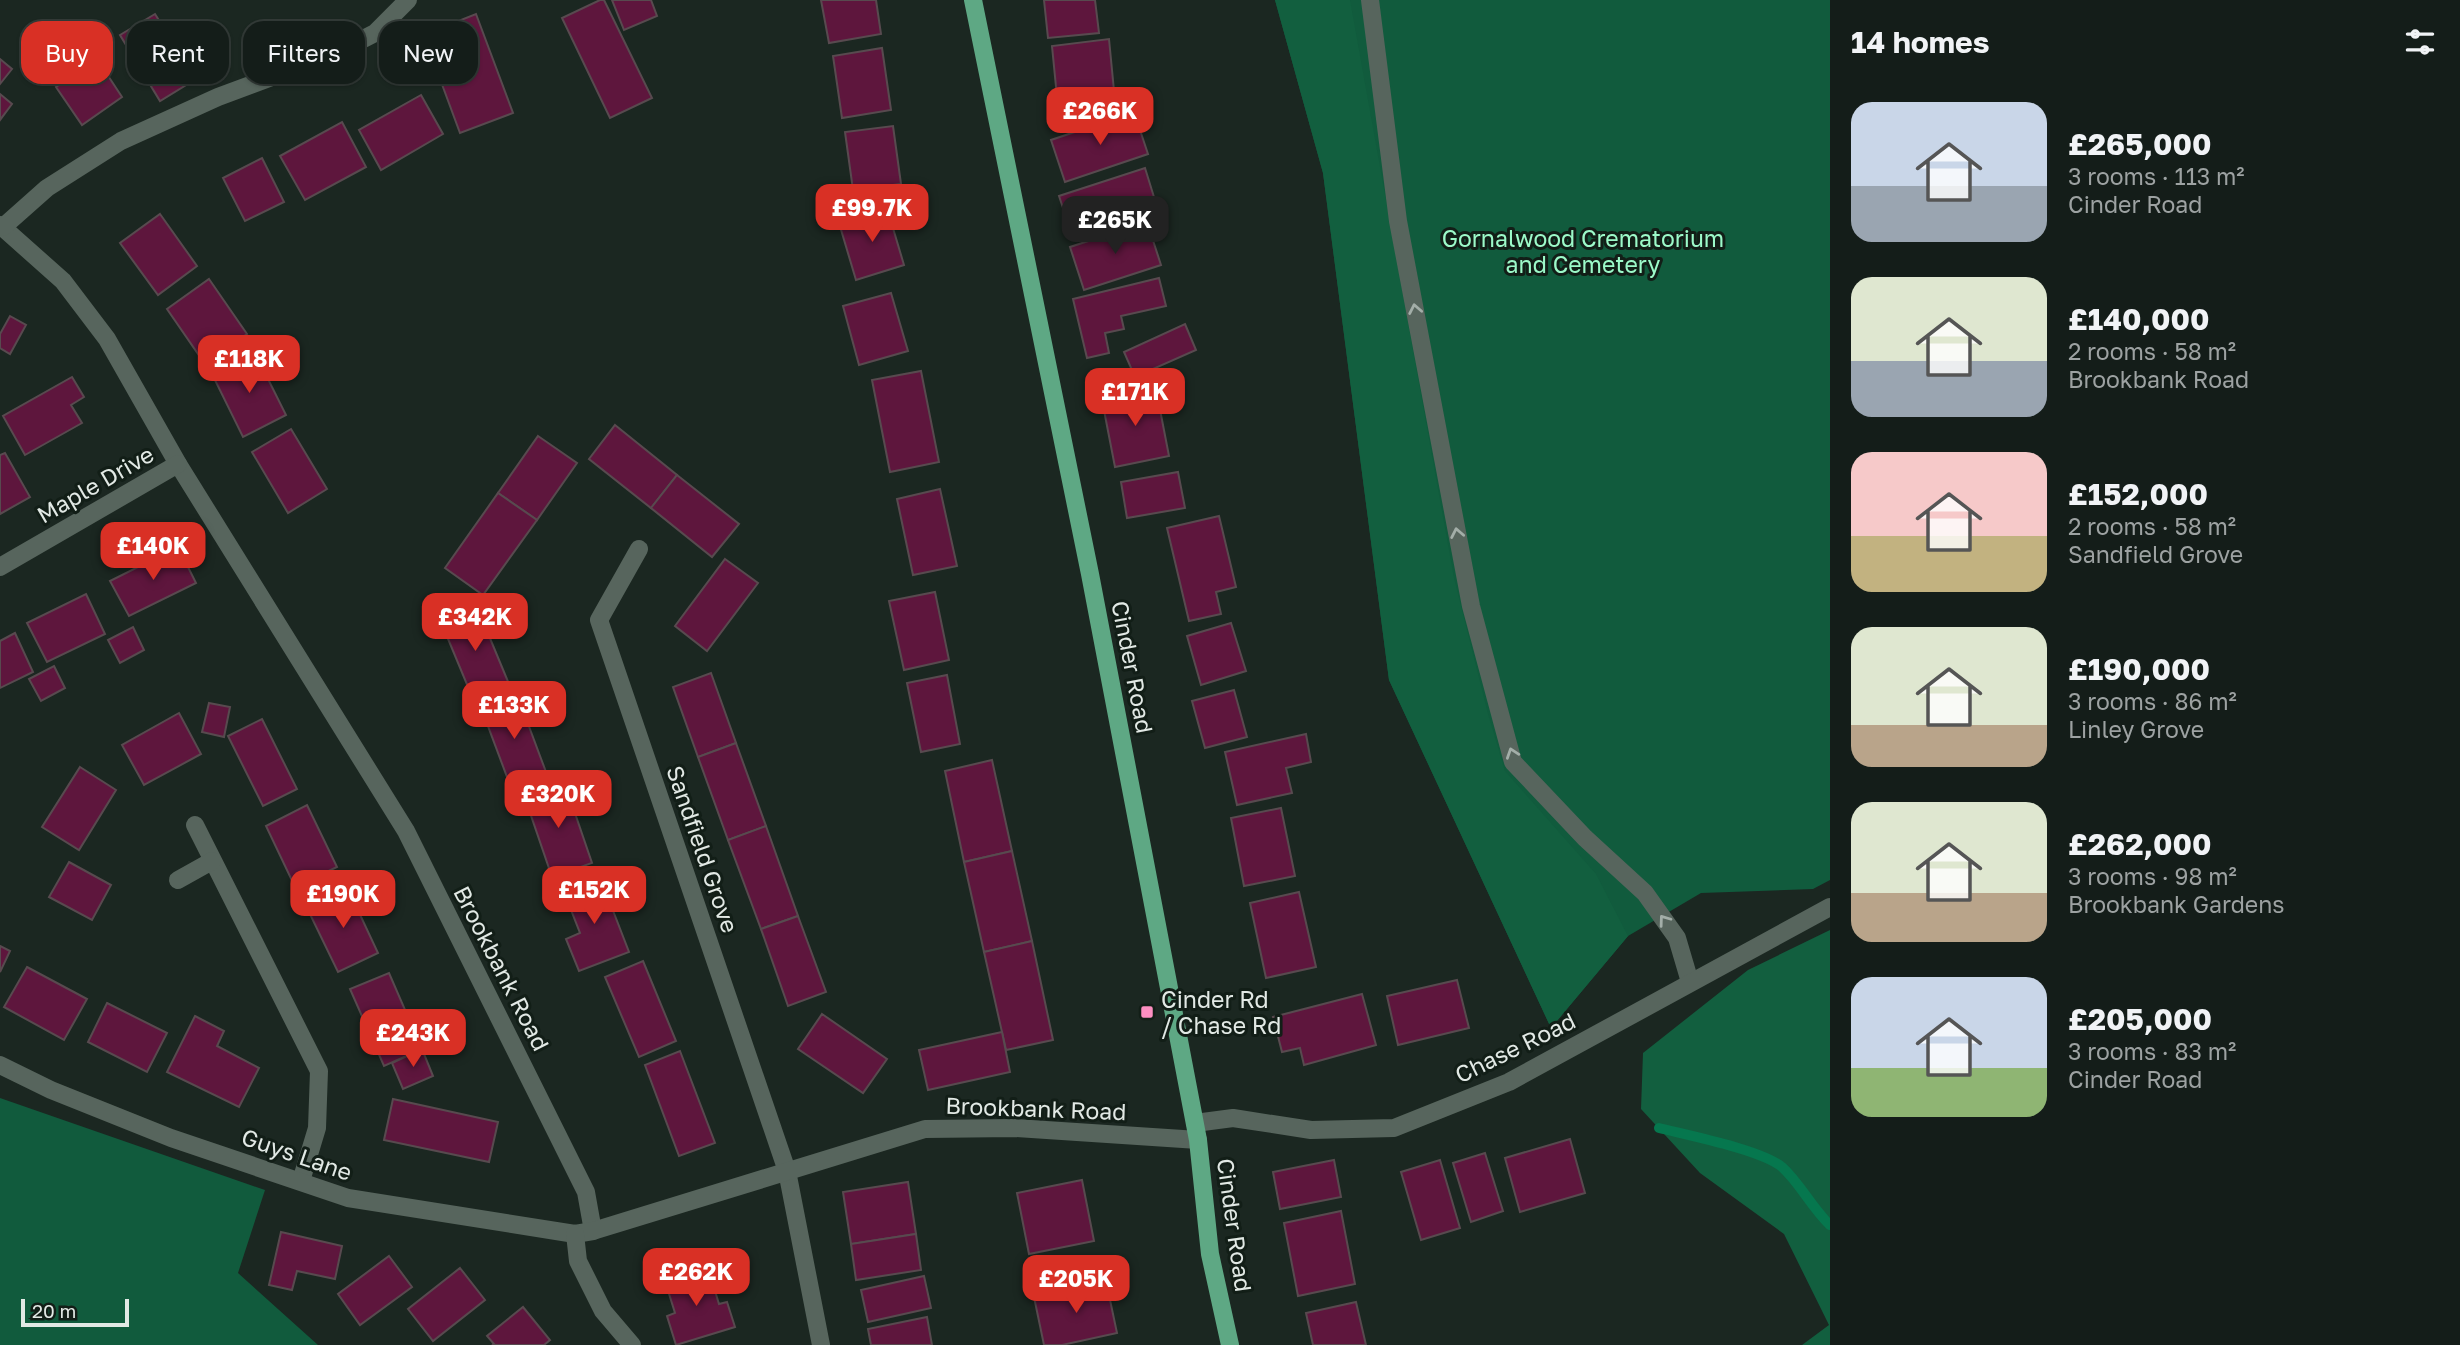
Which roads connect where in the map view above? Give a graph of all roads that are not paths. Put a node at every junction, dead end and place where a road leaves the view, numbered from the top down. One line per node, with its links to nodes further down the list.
1 (408, 0): 4 (street)
2 (972, 0): 14 (main road, Cinder Road)
3 (1370, 0): 12 (street, one-way to 3)
4 (1, 226): 5 (street, Brookbank Road)
5 (178, 464): 7 (street, Maple Drive); 17 (street, Brookbank Road)
6 (639, 549): 15 (street, Sandfield Grove)
7 (0, 567)
8 (195, 825): 9 (street)
9 (212, 861): 10 (street); 16 (street)
10 (178, 880)
11 (1830, 907): 12 (street, Chase Road)
12 (1690, 982): 14 (street, Chase Road)
13 (0, 1065): 16 (street, Guys Lane)
14 (1196, 1132): 15 (street, Brookbank Road); 20 (main road, Cinder Road)
15 (787, 1171): 17 (street, Brookbank Road); 19 (street, Sandfield Grove)
16 (301, 1181): 17 (street, Guys Lane)
17 (584, 1232): 18 (street)
18 (632, 1345)
19 (821, 1345)
20 (1230, 1345)

